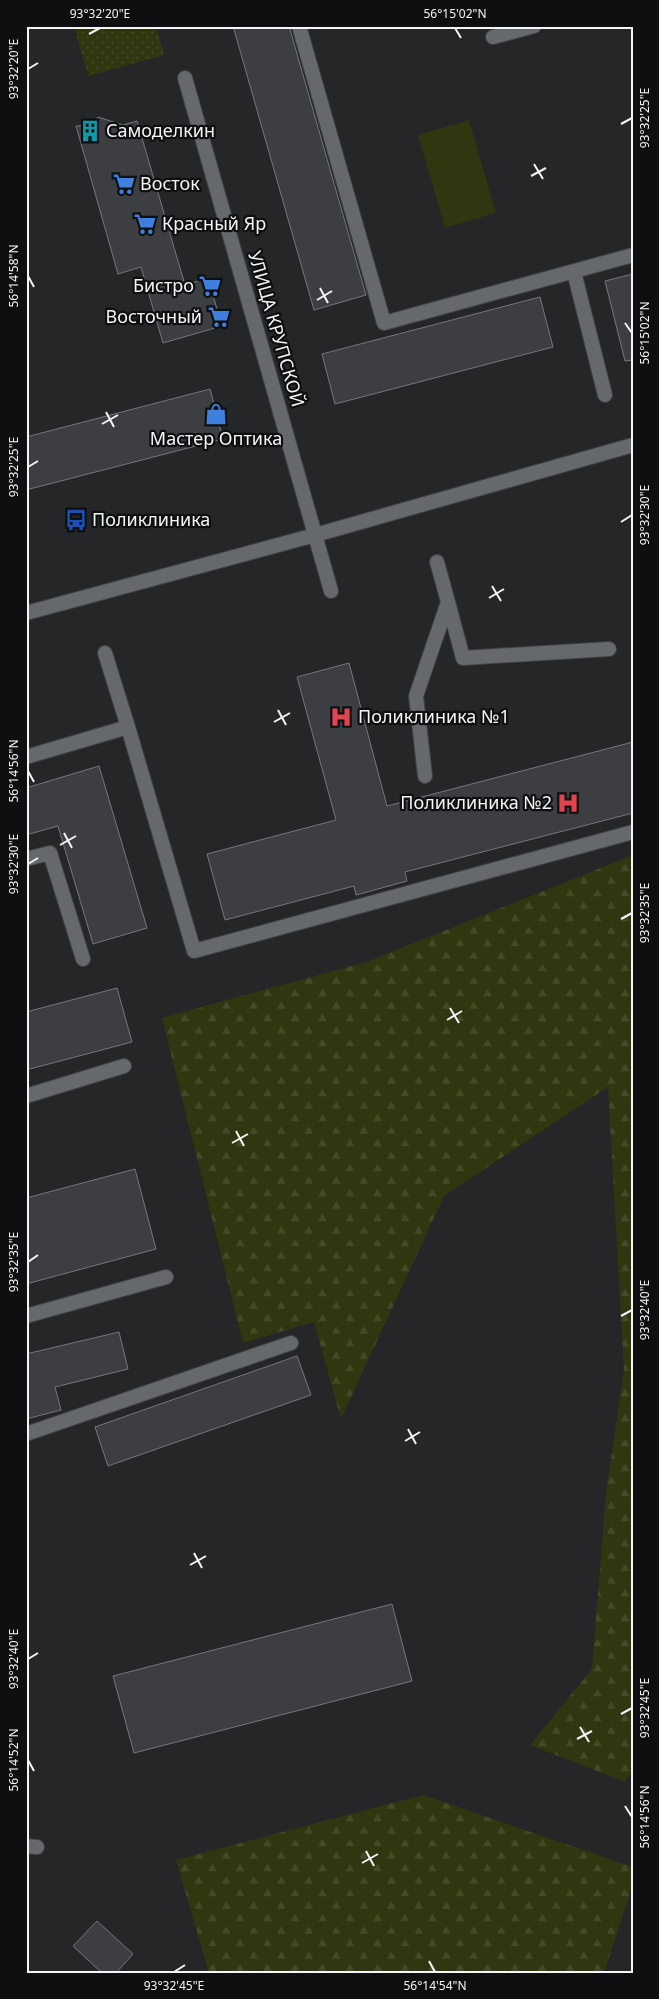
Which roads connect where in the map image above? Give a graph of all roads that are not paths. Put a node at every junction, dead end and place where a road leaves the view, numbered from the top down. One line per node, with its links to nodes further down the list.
1 (299, 26): 6 (street)
2 (534, 26): 3 (street)
3 (494, 37)
4 (185, 78): 9 (street, УЛИЦА КРУПСКОЙ)
5 (633, 255): 6 (street)
6 (574, 272): 7 (street)
7 (605, 395)
8 (633, 445): 9 (street)
9 (315, 535): 11 (street, УЛИЦА КРУПСКОЙ); 13 (street)
10 (437, 562): 12 (street)
11 (331, 590)
12 (448, 602): 14 (street); 18 (street)
13 (26, 613)
14 (608, 649)
15 (105, 653): 16 (street)
16 (128, 727): 17 (street); 19 (street)
17 (26, 757)
18 (425, 776)
19 (633, 832)
20 (26, 859): 21 (street)
21 (83, 959)
22 (124, 1066): 23 (street)
23 (26, 1096)
24 (166, 1277): 25 (street)
25 (26, 1316)
26 (291, 1343): 27 (street)
27 (26, 1434)

